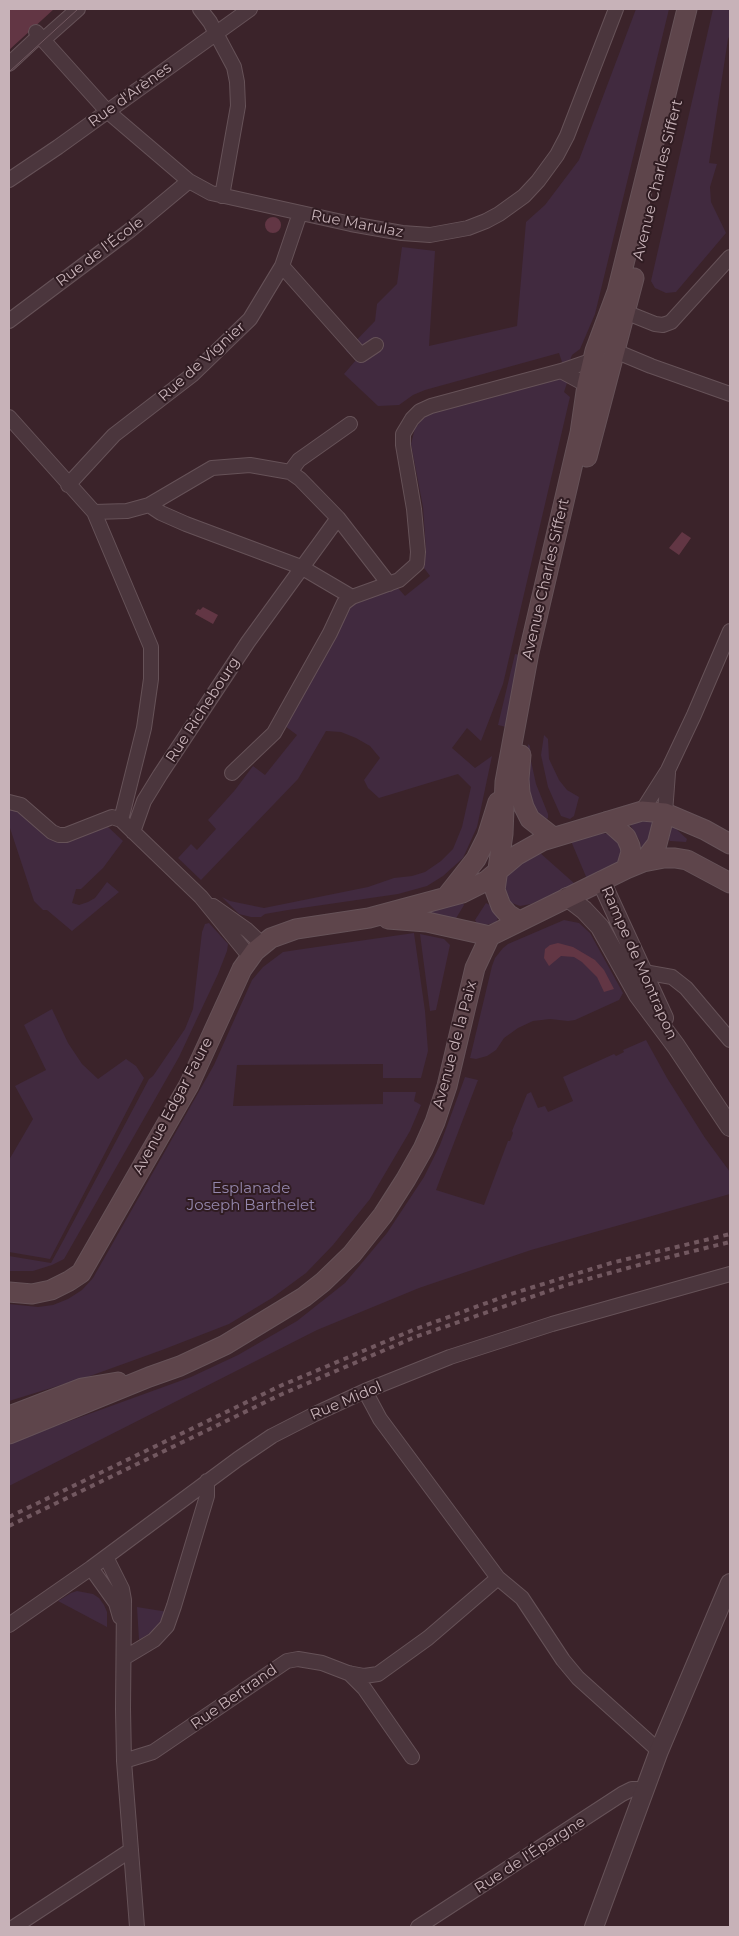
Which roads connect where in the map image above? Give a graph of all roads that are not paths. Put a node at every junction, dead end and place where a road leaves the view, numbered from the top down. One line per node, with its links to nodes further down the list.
1 (78, 9): 8 (street)
2 (200, 9): 7 (street)
3 (250, 9): 7 (street, Rue d'Arènes)
4 (616, 9): 14 (street, Rue Marulaz)
5 (687, 9): 17 (main road, Avenue Charles Siffert)
6 (700, 9): 18 (main road, Avenue Charles Siffert)
7 (216, 32): 10 (street, Rue d'Arènes); 13 (street)
8 (40, 36): 9 (street); 10 (street, Rue Marulaz)
9 (9, 64)
10 (107, 110): 11 (street, Rue d'Arènes); 12 (street, Rue Marulaz)
11 (9, 180)
12 (189, 181): 13 (street, Rue Marulaz); 19 (street, Rue de l'École)
13 (222, 196): 14 (street, Rue Marulaz)
14 (300, 213): 16 (street, Rue de Vignier)
15 (730, 257): 18 (street)
16 (282, 266): 20 (street); 29 (street, Rue de Vignier)
17 (617, 292): 21 (street, Avenue Charles Siffert); 22 (main road, Avenue Charles Siffert)
18 (625, 312): 21 (main road, Avenue Charles Siffert)
19 (9, 321)
20 (376, 345)
21 (615, 351): 25 (street); 46 (main road, Avenue Charles Siffert)
22 (593, 360): 23 (street); 24 (main road, Avenue Charles Siffert)
23 (561, 371): 24 (street); 34 (street)
24 (587, 384): 39 (main road, Avenue Charles Siffert)
25 (730, 394)
26 (9, 416): 29 (street)
27 (350, 424): 28 (street)
28 (290, 472): 30 (street); 32 (street)
29 (68, 485): 31 (street)
30 (149, 505): 31 (street); 33 (street)
31 (94, 512): 43 (street)
32 (338, 518): 33 (street, Rue Richebourg); 34 (street)
33 (301, 567): 35 (street); 45 (street, Rue Richebourg)
34 (389, 584): 35 (street)
35 (352, 597): 38 (street)
36 (730, 631): 37 (street)
37 (668, 770): 41 (street); 42 (street)
38 (232, 773)
39 (505, 782): 49 (main road, Avenue Charles Siffert); 53 (main road)
40 (9, 802): 43 (street)
41 (642, 811): 42 (main road); 44 (main road)
42 (665, 813): 47 (main road); 48 (main road)
43 (121, 820): 45 (street)
44 (608, 821): 46 (main road); 48 (main road)
45 (134, 832): 57 (street)
46 (553, 837): 49 (main road)
47 (730, 844)
48 (635, 865): 50 (main road); 51 (main road)
49 (498, 871): 53 (main road); 55 (main road, Avenue Charles Siffert)
50 (601, 881): 52 (main road); 58 (street, Rampe de Montrapon)
51 (730, 883)
52 (567, 897): 55 (main road); 60 (street, Rampe de Montrapon)
53 (445, 898): 54 (main road)
54 (369, 918): 56 (main road); 57 (main road)
55 (519, 921): 56 (main road)
56 (490, 936): 64 (main road, Avenue de la Paix)
57 (256, 950): 63 (main road, Avenue Edgar Faure)
58 (644, 972): 59 (street); 60 (street, Rampe de Montrapon)
59 (730, 1040)
60 (676, 1046): 61 (street, Rampe de Montrapon)
61 (730, 1127)
62 (729, 1274): 65 (street, Rue Midol)
63 (9, 1292)
64 (149, 1377): 66 (main road, Avenue de la Paix); 67 (main road, Avenue de la Paix)
65 (365, 1391): 68 (street, Rue Midol); 71 (street)
66 (9, 1416)
67 (9, 1434)
68 (207, 1481): 69 (street, Rue Midol); 75 (street)
69 (106, 1557): 70 (street, Rue Midol); 74 (street)
70 (91, 1568): 73 (street, Rue Midol); 74 (street)
71 (498, 1578): 76 (street, Rue Bertrand); 77 (street)
72 (730, 1583): 77 (street)
73 (9, 1625)
74 (124, 1633): 75 (street)
75 (124, 1658): 79 (street)
76 (348, 1673): 78 (street, Rue Bertrand); 79 (street, Rue Bertrand)
77 (659, 1751): 80 (street)
78 (412, 1757)
79 (124, 1762): 81 (street)
80 (644, 1790): 84 (street, Rue de l'Épargne); 85 (street)
81 (131, 1850): 82 (street); 83 (street)
82 (14, 1927)
83 (137, 1927)
84 (418, 1927)
85 (594, 1927)

